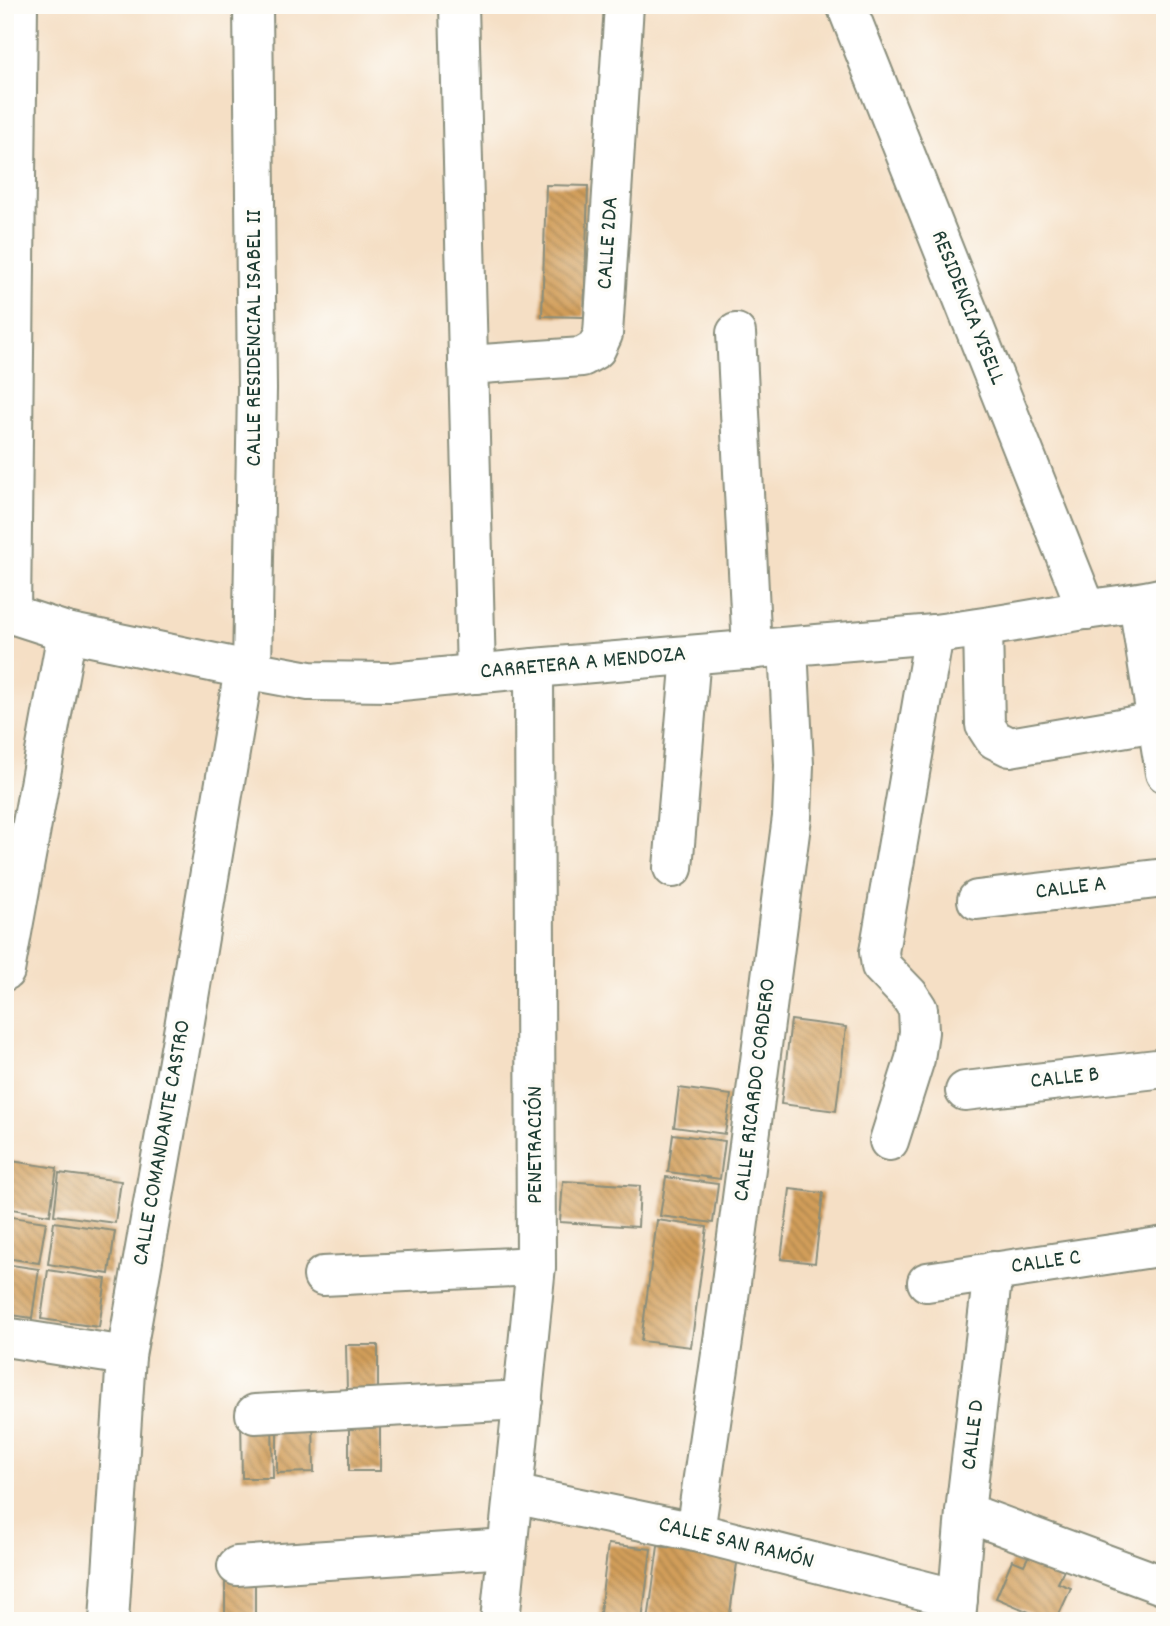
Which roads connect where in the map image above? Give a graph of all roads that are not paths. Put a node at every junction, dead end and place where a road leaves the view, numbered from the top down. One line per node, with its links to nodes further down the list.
1 (18, 5): 10 (street)
2 (253, 5): 17 (street, CALLE RESIDENCIAL ISABEL II)
3 (459, 5): 7 (street)
4 (624, 5): 7 (street, CALLE 2DA)
5 (846, 5): 9 (street, RESIDENCIA YISELL)
6 (736, 333): 14 (street, CALLE RICARDO CORDERO)
7 (467, 365): 18 (street)
8 (1151, 600): 9 (street, CARRETERA A MENDOZA); 19 (street)
9 (1087, 610): 11 (street, CARRETERA A MENDOZA)
10 (8, 613): 12 (street, CARRETERA A MENDOZA)
11 (983, 628): 13 (street, CARRETERA A MENDOZA); 19 (street)
12 (67, 632): 17 (street, CARRETERA A MENDOZA); 24 (street)
13 (934, 634): 14 (street, CARRETERA A MENDOZA); 27 (street)
14 (770, 648): 15 (street, CARRETERA A MENDOZA); 39 (street, CALLE RICARDO CORDERO)
15 (691, 655): 16 (street, CARRETERA A MENDOZA); 21 (street)
16 (534, 668): 18 (street, CARRETERA A MENDOZA); 29 (street, PENETRACIÓN)
17 (248, 670): 18 (street, CARRETERA A MENDOZA); 34 (street, CALLE COMANDANTE CASTRO)
18 (476, 674)
19 (1156, 722): 20 (street)
20 (1165, 773)
21 (673, 868)
22 (1165, 878): 23 (street, CALLE A)
23 (976, 900)
24 (5, 971)
25 (1165, 1068): 26 (street, CALLE B)
26 (965, 1091)
27 (889, 1141)
28 (1165, 1247): 30 (street, CALLE C)
29 (536, 1266): 31 (street); 35 (street, PENETRACIÓN)
30 (993, 1271): 32 (street, CALLE C); 38 (street, CALLE D)
31 (323, 1276)
32 (927, 1282)
33 (5, 1337): 34 (street)
34 (126, 1356): 44 (street, CALLE COMANDANTE CASTRO)
35 (523, 1400): 36 (street); 37 (street, PENETRACIÓN)
36 (255, 1414)
37 (513, 1494): 39 (street, CALLE SAN RAMÓN); 40 (street, PENETRACIÓN)
38 (965, 1513): 42 (street); 43 (street, CALLE D)
39 (695, 1532): 43 (street, CALLE SAN RAMÓN)
40 (508, 1548): 41 (street); 45 (street, PENETRACIÓN)
41 (237, 1566)
42 (1165, 1586)
43 (957, 1610)
44 (109, 1621)
45 (500, 1621)

